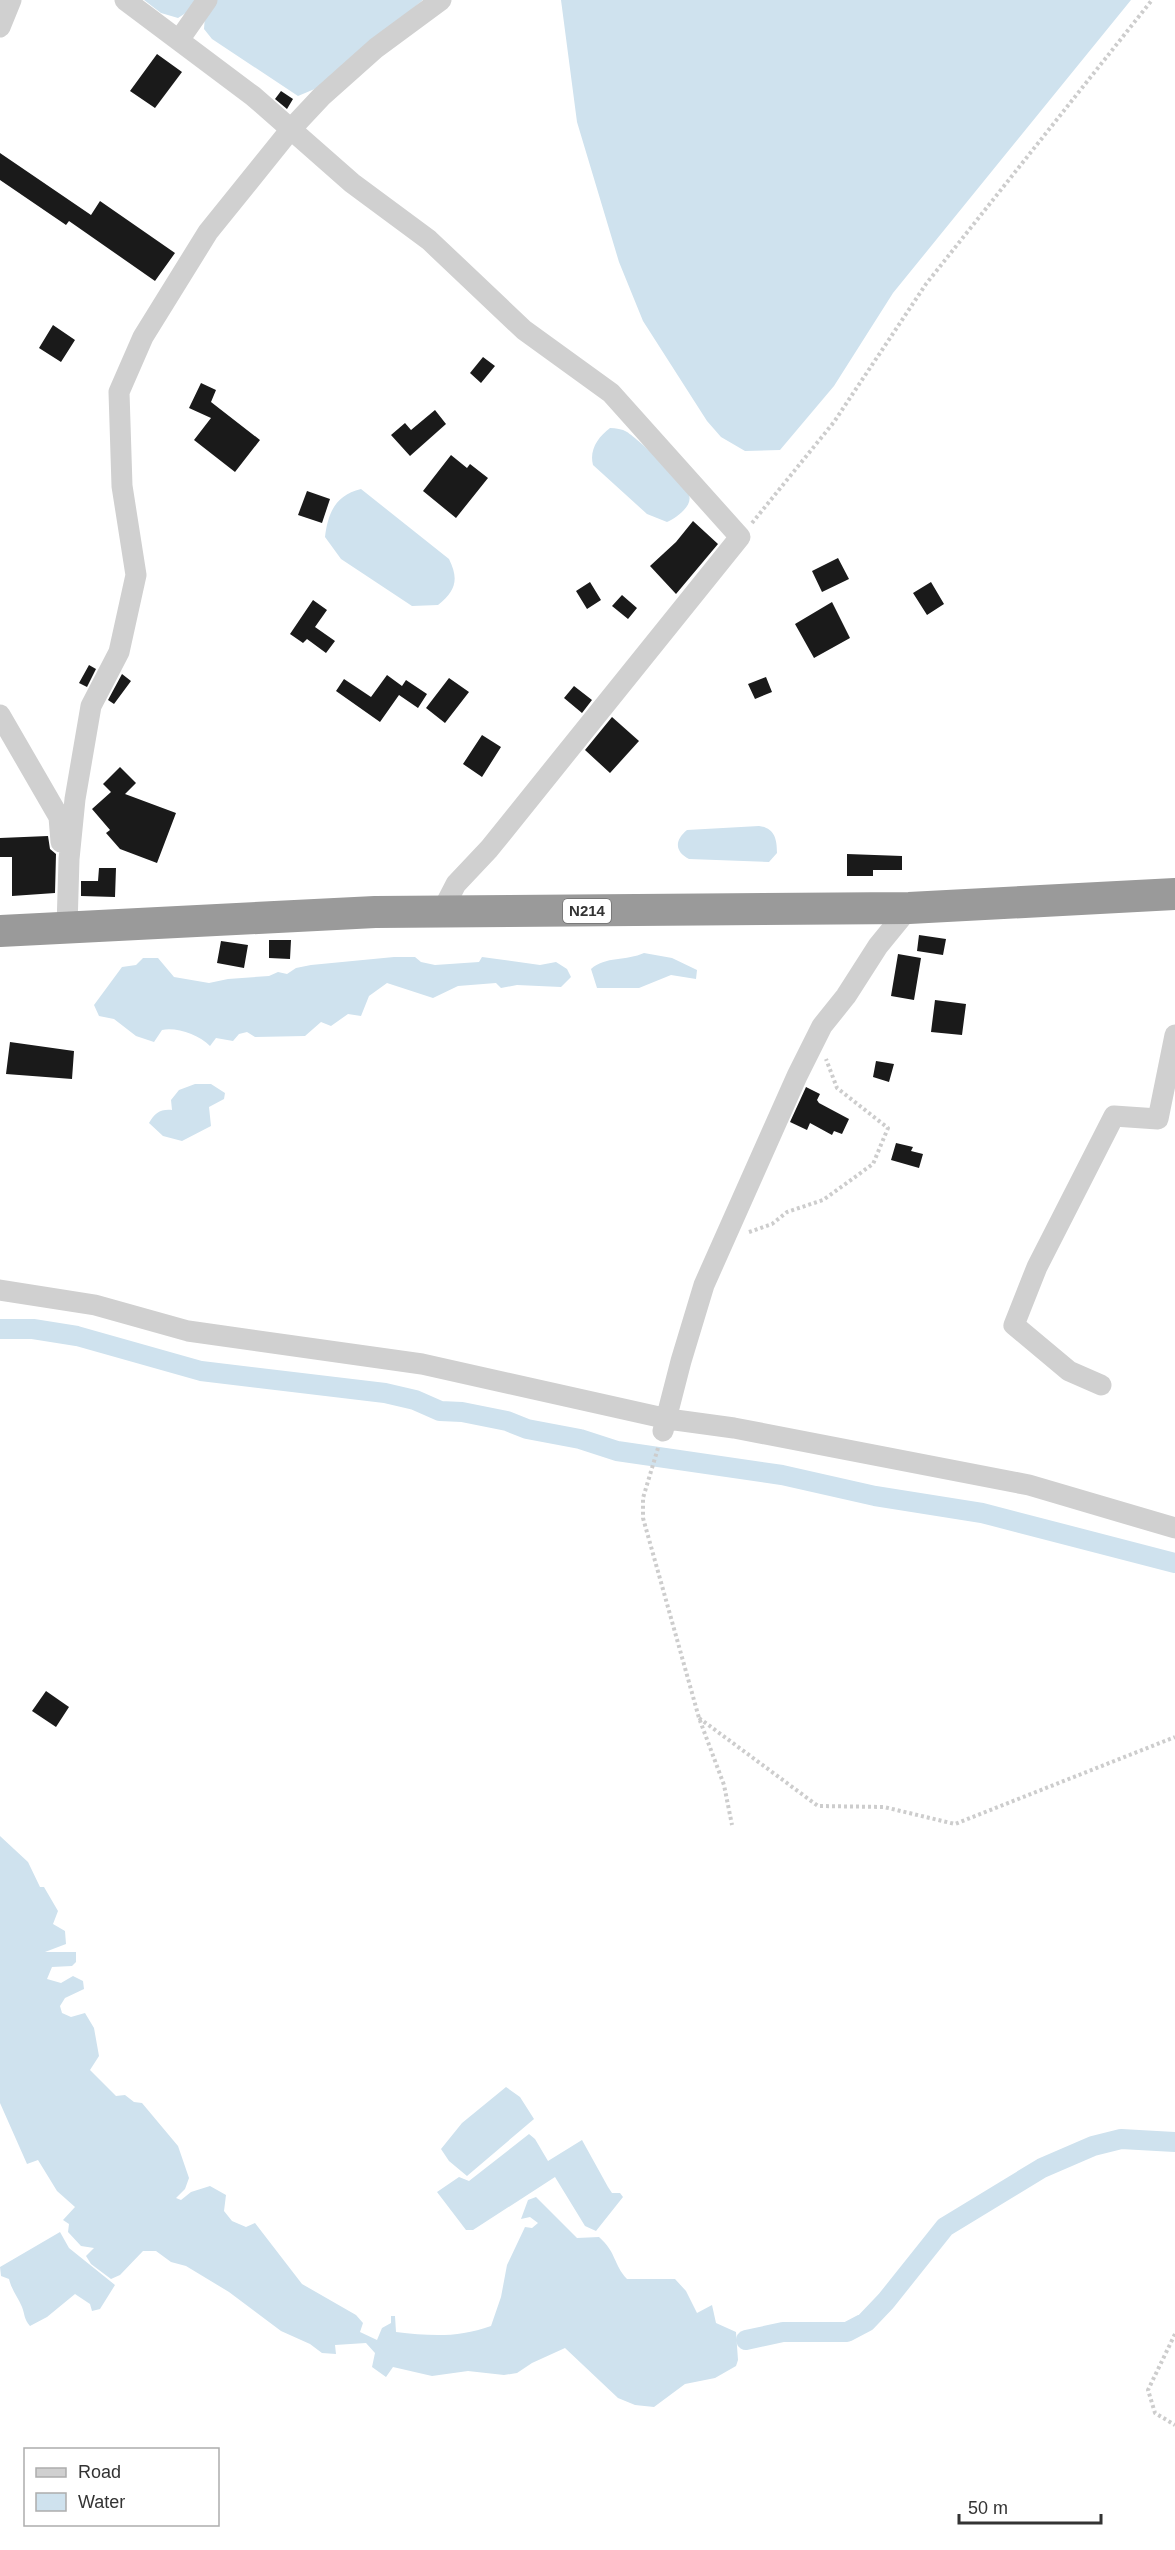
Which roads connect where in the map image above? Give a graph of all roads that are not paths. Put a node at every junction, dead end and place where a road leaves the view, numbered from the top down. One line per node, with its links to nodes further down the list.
1 (10, 0): 5 (street)
2 (125, 0): 6 (street)
3 (207, 0): 6 (street)
4 (441, 0): 7 (street)
5 (0, 27)
6 (179, 40): 7 (street)
7 (291, 129): 11 (street); 12 (street)
8 (0, 715): 12 (street)
9 (1175, 894): 10 (highway, N214)
10 (909, 908): 11 (highway, N214); 17 (street)
11 (441, 913): 12 (highway, N214)
12 (67, 927): 13 (highway, N214)
13 (0, 931)
14 (1175, 1035): 16 (street)
15 (0, 1290): 17 (street)
16 (1101, 1385)
17 (666, 1425): 18 (street)
18 (1175, 1528)

